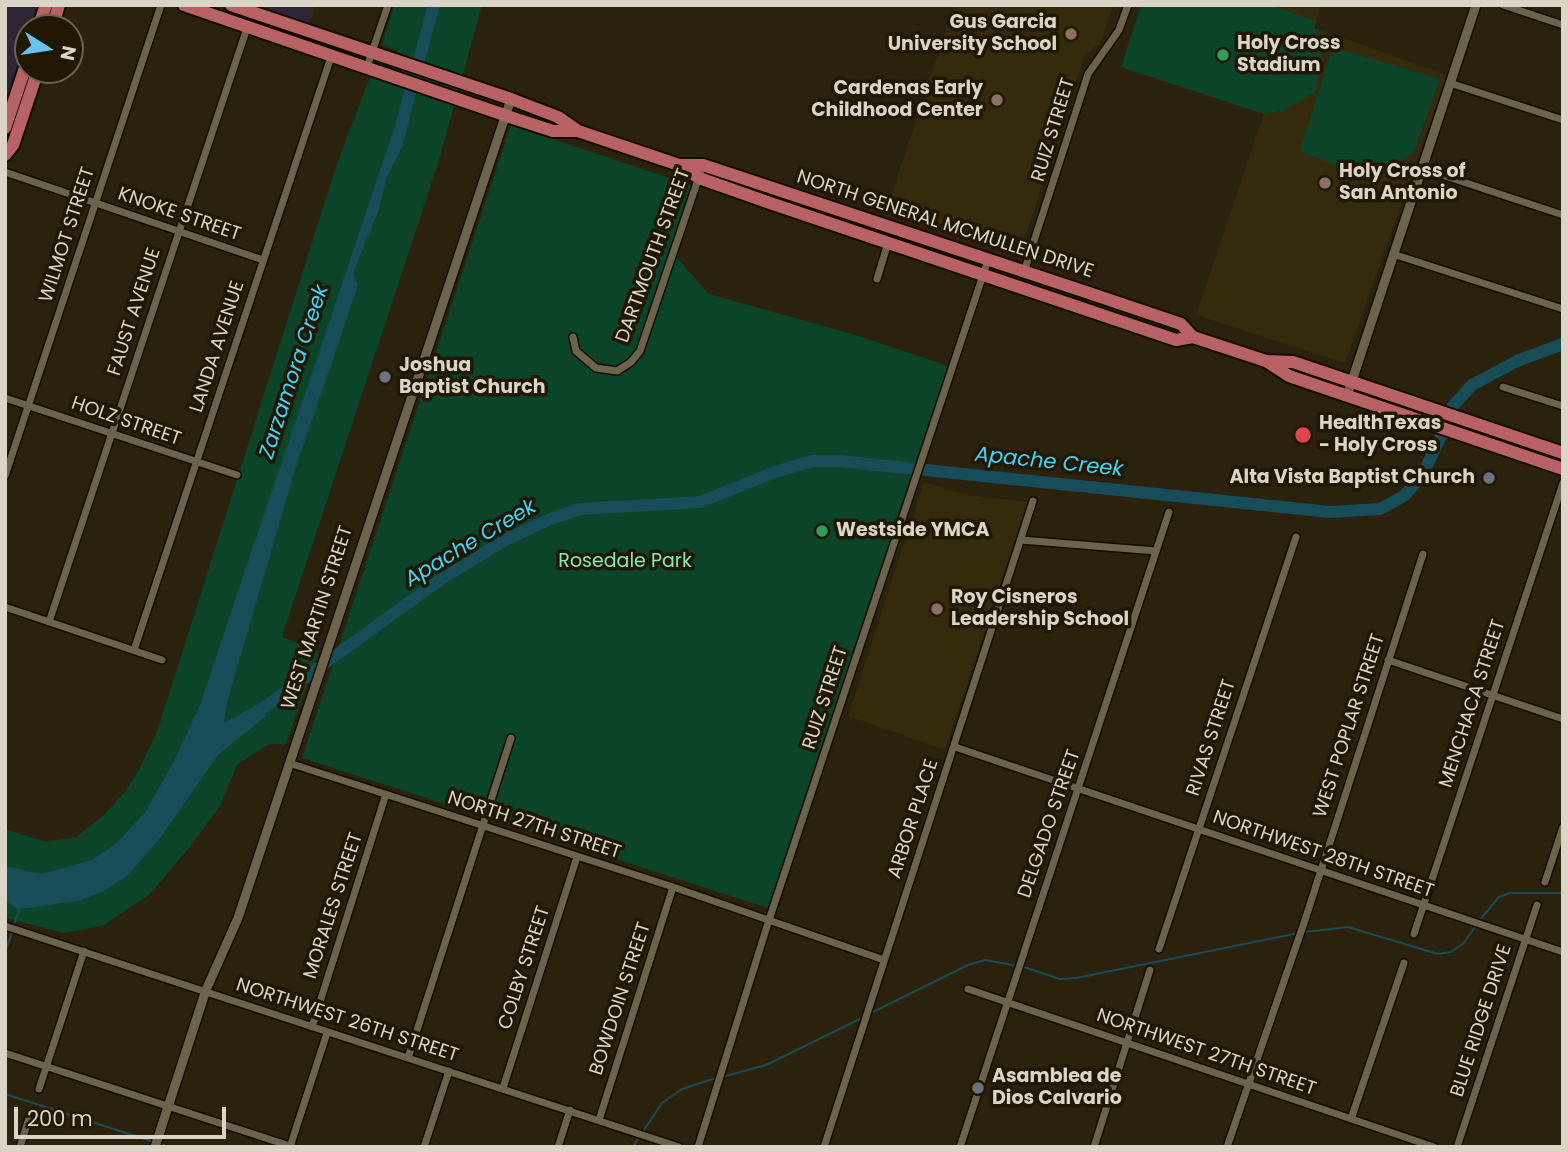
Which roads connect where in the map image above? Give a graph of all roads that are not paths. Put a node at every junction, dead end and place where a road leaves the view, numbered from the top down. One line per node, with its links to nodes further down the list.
1 (160, 5): 28 (street, WILMOT STREET)
2 (184, 5): 10 (main road, NORTH GENERAL MCMULLEN DRIVE)
3 (231, 5): 8 (main road, NORTH GENERAL MCMULLEN DRIVE)
4 (388, 5): 11 (street)
5 (1128, 5): 37 (street, RUIZ STREET)
6 (1476, 5): 14 (street)
7 (1503, 5): 9 (street)
8 (252, 13): 10 (street, FAUST AVENUE); 11 (main road, NORTH GENERAL MCMULLEN DRIVE)
9 (1563, 25)
10 (248, 26): 12 (main road, NORTH GENERAL MCMULLEN DRIVE); 32 (street, FAUST AVENUE)
11 (372, 52): 13 (street); 17 (main road, NORTH GENERAL MCMULLEN DRIVE)
12 (332, 54): 13 (main road, NORTH GENERAL MCMULLEN DRIVE); 35 (street, LANDA AVENUE)
13 (367, 67): 18 (main road, NORTH GENERAL MCMULLEN DRIVE)
14 (1450, 83): 19 (street); 25 (street)
15 (20, 84): 20 (main road)
16 (33, 84): 22 (main road)
17 (510, 99): 18 (street, WEST MARTIN STREET); 21 (main road, NORTH GENERAL MCMULLEN DRIVE)
18 (505, 116): 21 (main road, NORTH GENERAL MCMULLEN DRIVE); 72 (street, WEST MARTIN STREET)
19 (1563, 120)
20 (5, 128)
21 (578, 131): 23 (main road, NORTH GENERAL MCMULLEN DRIVE)
22 (8, 148)
23 (679, 165): 24 (main road, NORTH GENERAL MCMULLEN DRIVE); 27 (main road, NORTH GENERAL MCMULLEN DRIVE)
24 (704, 165): 27 (street, DARTMOUTH STREET); 31 (main road, NORTH GENERAL MCMULLEN DRIVE)
25 (1421, 168): 30 (street); 34 (street)
26 (5, 172): 28 (street, KNOKE STREET)
27 (699, 178): 29 (main road, NORTH GENERAL MCMULLEN DRIVE); 41 (street, DARTMOUTH STREET)
28 (95, 202): 32 (street, KNOKE STREET); 48 (street, WILMOT STREET)
29 (773, 204): 31 (main road); 33 (main road, NORTH GENERAL MCMULLEN DRIVE)
30 (1563, 215)
31 (898, 230): 36 (main road, NORTH GENERAL MCMULLEN DRIVE)
32 (178, 231): 35 (street, KNOKE STREET); 50 (street, FAUST AVENUE)
33 (888, 243): 38 (main road, NORTH GENERAL MCMULLEN DRIVE); 39 (street)
34 (1393, 254): 40 (street); 44 (street)
35 (263, 260): 52 (street, LANDA AVENUE)
36 (988, 260): 37 (main road, NORTH GENERAL MCMULLEN DRIVE); 38 (street, RUIZ STREET)
37 (1024, 272): 42 (main road, NORTH GENERAL MCMULLEN DRIVE)
38 (983, 274): 42 (main road, NORTH GENERAL MCMULLEN DRIVE); 84 (street, RUIZ STREET)
39 (877, 279)
40 (1563, 309)
41 (573, 337)
42 (1193, 337): 43 (main road, NORTH GENERAL MCMULLEN DRIVE)
43 (1266, 361): 44 (main road, NORTH GENERAL MCMULLEN DRIVE); 46 (main road, NORTH GENERAL MCMULLEN DRIVE)
44 (1352, 382): 46 (street); 51 (main road, NORTH GENERAL MCMULLEN DRIVE)
45 (1503, 387): 49 (street)
46 (1347, 396): 53 (main road, NORTH GENERAL MCMULLEN DRIVE)
47 (5, 398): 48 (street, HOLZ STREET)
48 (28, 405): 50 (street, HOLZ STREET); 55 (street, WILMOT STREET)
49 (1563, 406)
50 (111, 434): 52 (street, HOLZ STREET); 64 (street, FAUST AVENUE)
51 (1563, 453)
52 (196, 462): 54 (street, HOLZ STREET); 65 (street, LANDA AVENUE)
53 (1563, 469)
54 (237, 475)
55 (5, 476)
56 (1563, 483): 68 (street, MENCHACA STREET)
57 (1033, 501): 60 (street, ARBOR PLACE)
58 (1169, 512): 61 (street, DELGADO STREET)
59 (1296, 537): 77 (street, RIVAS STREET)
60 (1021, 540): 61 (street); 71 (street, ARBOR PLACE)
61 (1156, 551): 73 (street, DELGADO STREET)
62 (1423, 554): 67 (street, WEST POPLAR STREET)
63 (5, 607): 64 (street)
64 (49, 622): 65 (street)
65 (134, 650): 66 (street)
66 (162, 660)
67 (1388, 660): 68 (street); 79 (street, WEST POPLAR STREET)
68 (1492, 695): 69 (street); 82 (street, MENCHACA STREET)
69 (1563, 719)
70 (511, 738): 75 (street)
71 (955, 747): 73 (street, NORTHWEST 28TH STREET); 91 (street, ARBOR PLACE)
72 (289, 763): 74 (street, NORTH 27TH STREET); 95 (street, WEST MARTIN STREET)
73 (1079, 789): 77 (street, NORTHWEST 28TH STREET); 96 (street, DELGADO STREET)
74 (386, 794): 75 (street, NORTH 27TH STREET); 97 (street, MORALES STREET)
75 (482, 826): 78 (street, NORTH 27TH STREET); 101 (street)
76 (1563, 827): 80 (street)
77 (1200, 831): 79 (street, NORTHWEST 28TH STREET); 88 (street, RIVAS STREET)
78 (577, 857): 81 (street, NORTH 27TH STREET); 105 (street, COLBY STREET)
79 (1320, 870): 82 (street, NORTHWEST 28TH STREET); 104 (street, WEST POPLAR STREET)
80 (1545, 882)
81 (673, 887): 84 (street, NORTH 27TH STREET); 111 (street, BOWDOIN STREET)
82 (1423, 905): 86 (street, MENCHACA STREET); 87 (street, NORTHWEST 28TH STREET)
83 (1537, 905): 87 (street, BLUE RIDGE DRIVE)
84 (769, 920): 91 (street); 118 (street, RUIZ STREET)
85 (5, 926): 89 (street, NORTHWEST 26TH STREET)
86 (1414, 934)
87 (1526, 940): 90 (street, NORTHWEST 28TH STREET); 124 (street, BLUE RIDGE DRIVE)
88 (1158, 949)
89 (84, 951): 95 (street, NORTHWEST 26TH STREET); 102 (street)
90 (1563, 952)
91 (884, 960): 119 (street, ARBOR PLACE)
92 (1404, 963): 110 (street)
93 (1150, 970): 99 (street)
94 (968, 989): 96 (street, NORTHWEST 27TH STREET)
95 (206, 990): 97 (street, NORTHWEST 26TH STREET); 107 (street, WEST MARTIN STREET)
96 (1006, 1002): 99 (street, NORTHWEST 27TH STREET); 120 (street, DELGADO STREET)
97 (312, 1027): 98 (street, NORTHWEST 26TH STREET)
98 (327, 1033): 101 (street, NORTHWEST 26TH STREET); 112 (street)
99 (1127, 1044): 104 (street, NORTHWEST 27TH STREET); 121 (street)
100 (5, 1053): 102 (street)
101 (408, 1058): 103 (street, NORTHWEST 26TH STREET)
102 (46, 1066): 106 (street); 107 (street)
103 (449, 1070): 105 (street, NORTHWEST 26TH STREET); 115 (street)
104 (1248, 1084): 110 (street, NORTHWEST 27TH STREET); 122 (street, WEST POPLAR STREET)
105 (503, 1088): 108 (street, NORTHWEST 26TH STREET)
106 (39, 1089)
107 (169, 1105): 112 (street); 114 (street, WEST MARTIN STREET)
108 (570, 1110): 111 (street, NORTHWEST 26TH STREET); 116 (street)
109 (29, 1118): 113 (street)
110 (1352, 1119): 123 (street, NORTHWEST 27TH STREET)
111 (599, 1120): 117 (street, NORTHWEST 26TH STREET)
112 (291, 1146)
113 (20, 1147)
114 (155, 1147)
115 (424, 1147)
116 (558, 1147)
117 (679, 1147)
118 (698, 1147)
119 (824, 1147)
120 (960, 1147)
121 (1094, 1147)
122 (1227, 1147)
123 (1434, 1147)
124 (1457, 1147)

